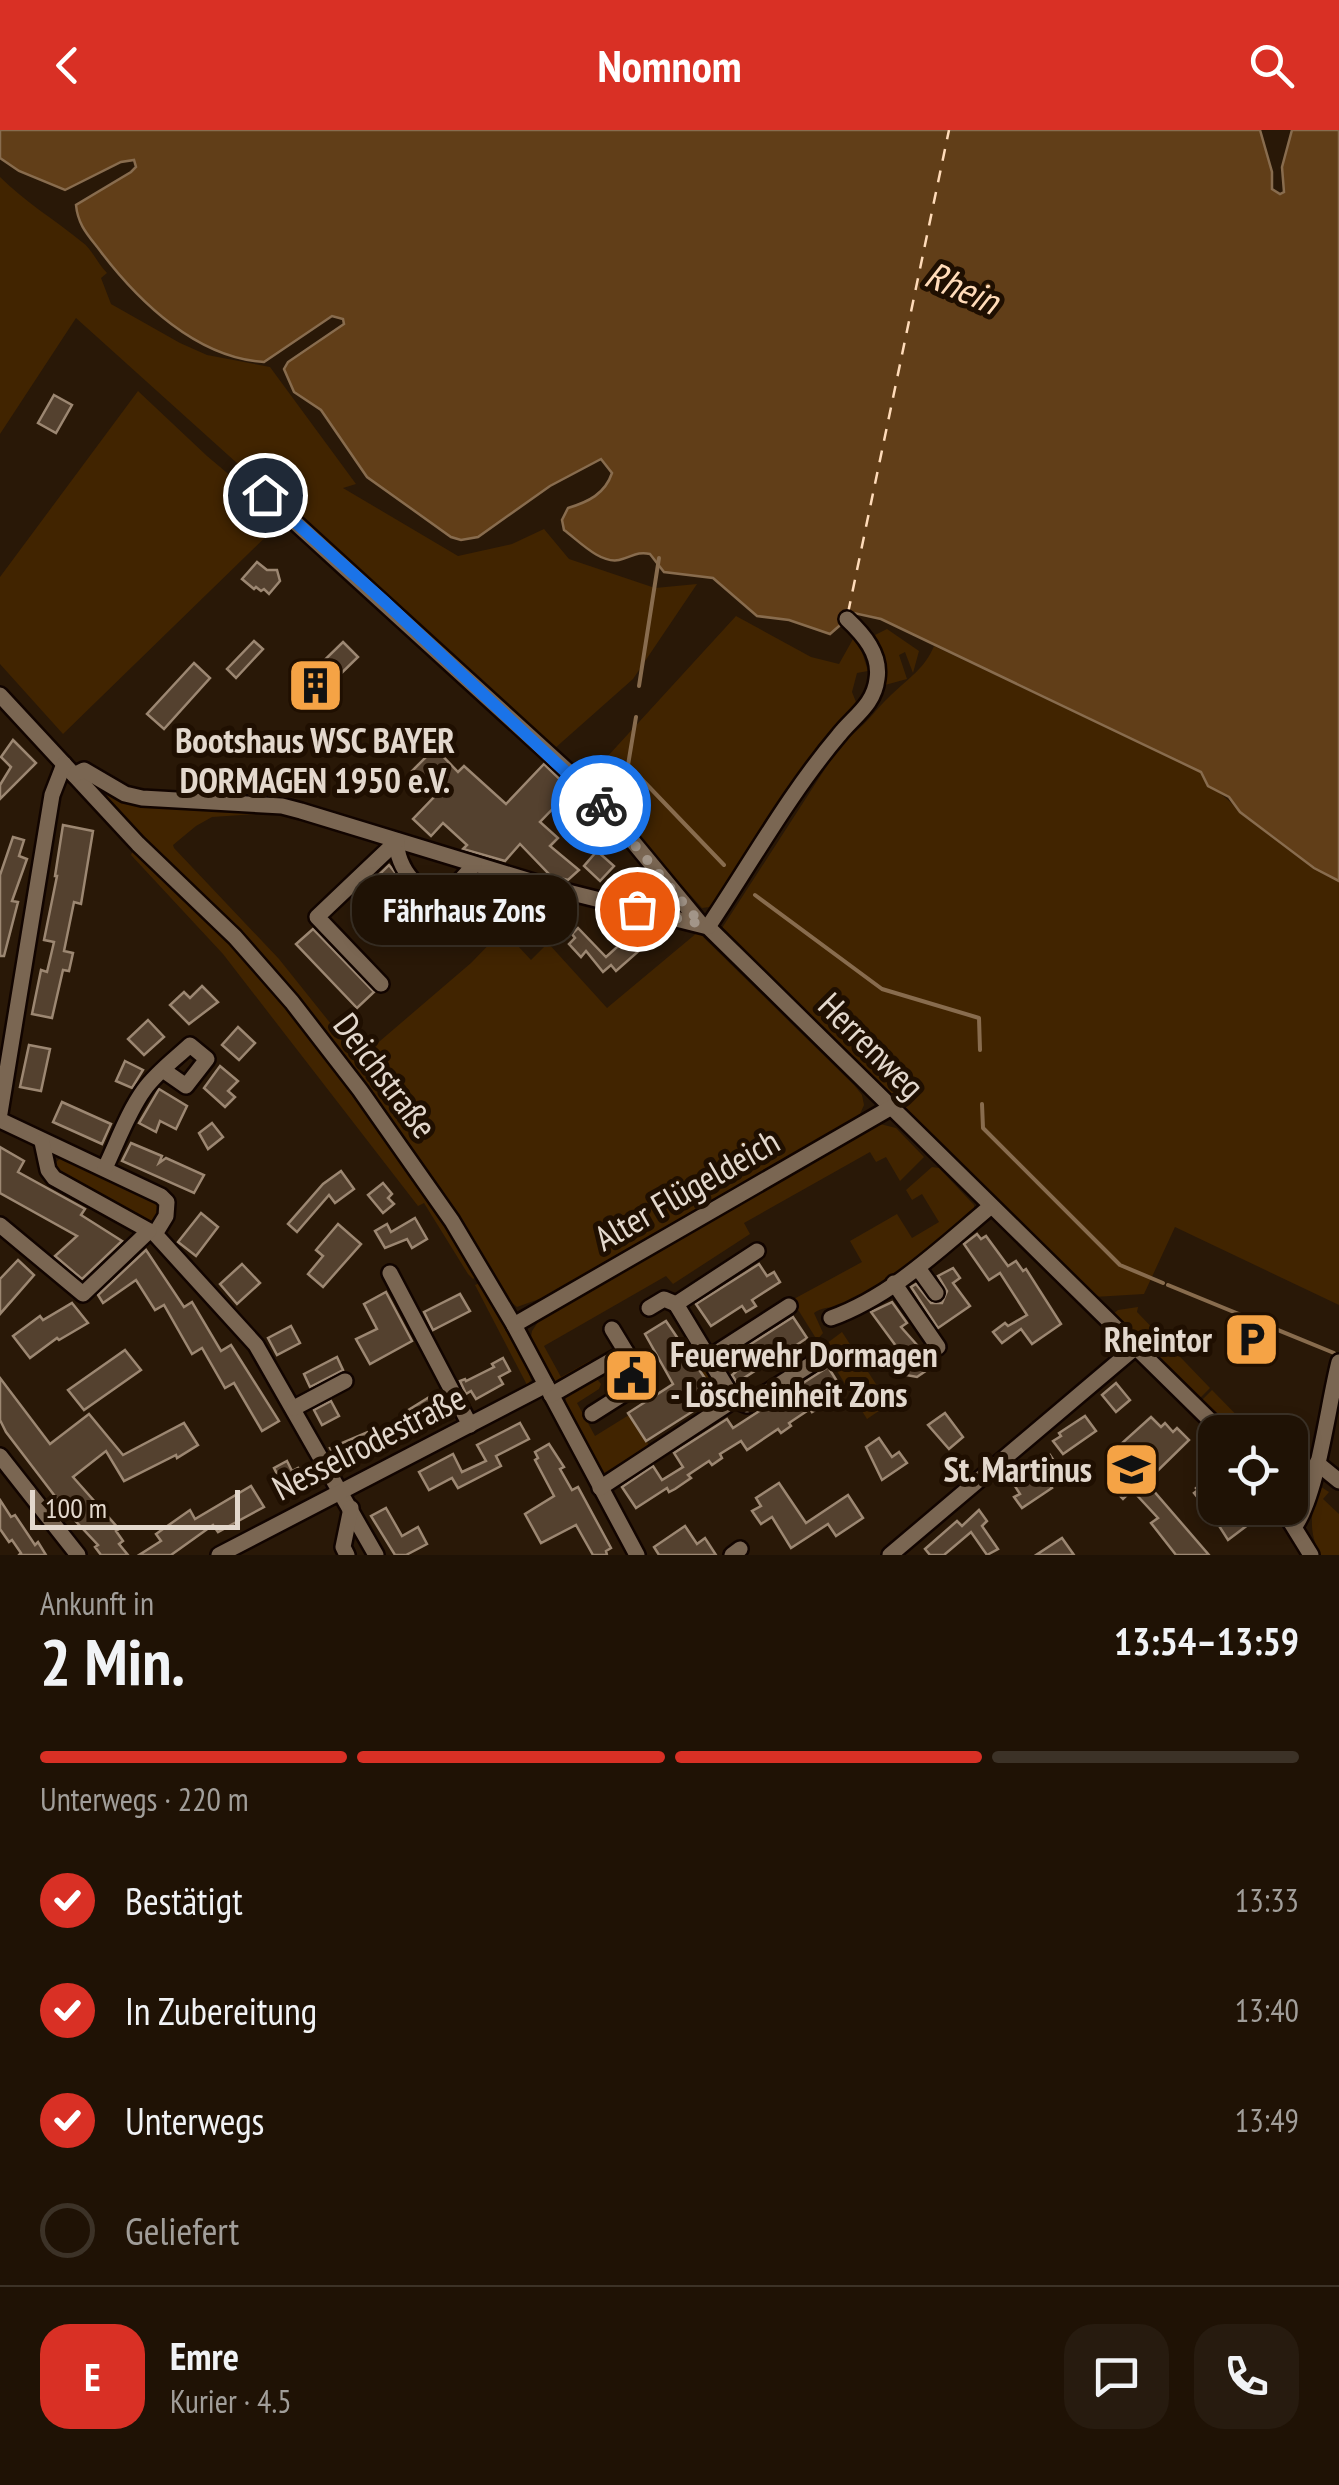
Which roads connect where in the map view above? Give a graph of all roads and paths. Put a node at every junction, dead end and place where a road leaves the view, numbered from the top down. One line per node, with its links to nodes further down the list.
1 (265, 495): 7 (street, Herrenweg)
2 (847, 619): 7 (street)
3 (0, 696): 4 (street, Deichstraße)
4 (69, 770): 5 (street); 11 (street); 26 (street, Deichstraße)
5 (397, 840): 6 (street); 6 (street); 8 (street)
6 (474, 865): 7 (street)
7 (704, 925): 10 (street, Herrenweg)
8 (381, 984)
9 (163, 1070): 13 (street)
10 (890, 1108): 14 (street, Herrenweg); 26 (street, Alter Flügeldeich)
11 (0, 1116): 12 (street)
12 (42, 1142): 13 (street); 16 (street)
13 (105, 1168): 16 (street)
14 (990, 1207): 18 (street); 28 (street, Herrenweg)
15 (0, 1225): 16 (street)
16 (152, 1232): 37 (street)
17 (757, 1251): 22 (street)
18 (918, 1268): 20 (street); 21 (street)
19 (390, 1274): 40 (street)
20 (894, 1283): 25 (street); 29 (street)
21 (936, 1293)
22 (676, 1304): 24 (street); 31 (street)
23 (789, 1306): 31 (street)
24 (649, 1308)
25 (831, 1318)
26 (514, 1325): 35 (street, Deichstraße)
27 (612, 1329): 30 (street)
28 (1136, 1346): 39 (street, Herrenweg); 48 (street)
29 (938, 1347)
30 (626, 1352): 35 (street, Nesselrodestraße); 38 (street)
31 (710, 1357): 36 (street)
32 (821, 1358): 36 (street)
33 (1339, 1362): 42 (street)
34 (345, 1381): 37 (street)
35 (549, 1390): 40 (street, Nesselrodestraße); 44 (street, Deichstraße)
36 (734, 1400): 44 (street)
37 (294, 1408): 45 (street)
38 (592, 1414)
39 (1205, 1415)
40 (470, 1425): 45 (street, Nesselrodestraße)
41 (0, 1456): 49 (street)
42 (1317, 1464): 43 (street); 47 (street)
43 (1339, 1481)
44 (600, 1488): 53 (street, Deichstraße)
45 (342, 1491): 46 (street); 50 (street, Nesselrodestraße)
46 (352, 1508): 51 (street); 52 (street)
47 (1295, 1526): 55 (street)
48 (909, 1549): 54 (street)
49 (78, 1555)
50 (219, 1555)
51 (347, 1555)
52 (376, 1555)
53 (636, 1555)
54 (890, 1555)
55 (1311, 1555)

